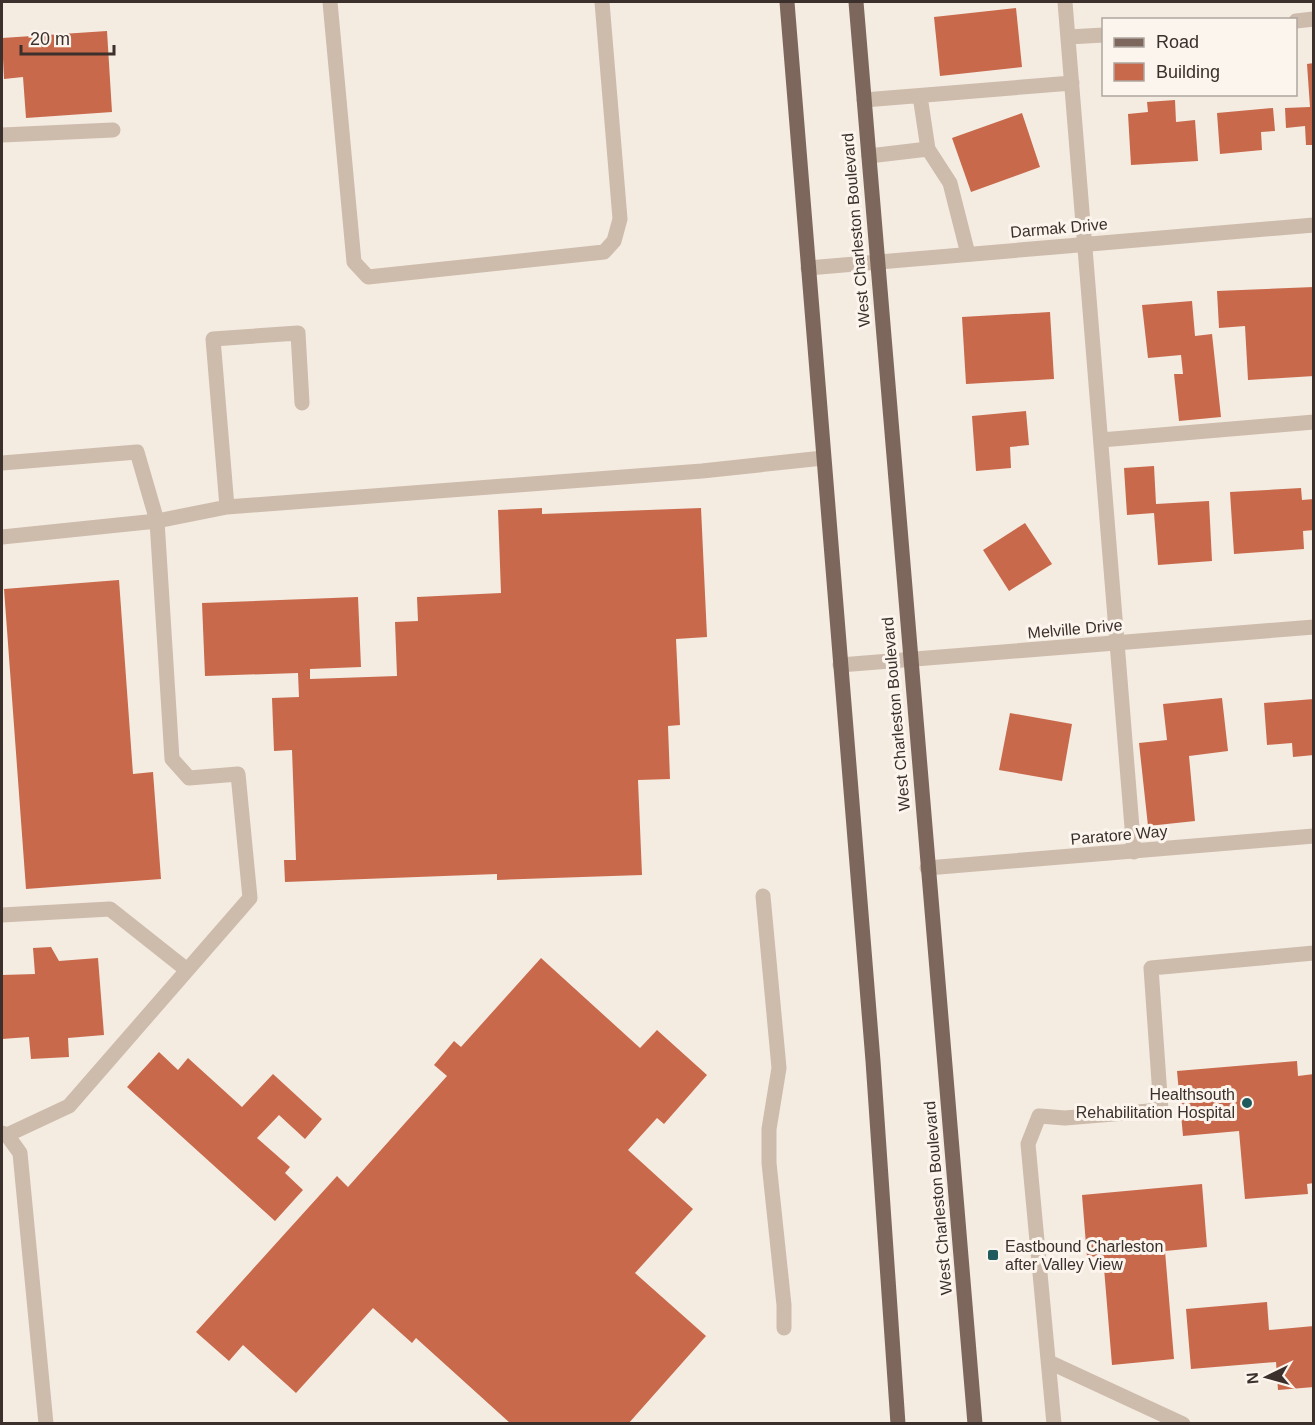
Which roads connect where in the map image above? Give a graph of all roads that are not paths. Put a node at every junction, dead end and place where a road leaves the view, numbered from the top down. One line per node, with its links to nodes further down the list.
1 (330, 2): 2 (street)
2 (602, 2)
3 (787, 2): 21 (main road)
4 (856, 2): 12 (main road, West Charleston Boulevard)
5 (1065, 2): 9 (street)
6 (1314, 20): 7 (street)
7 (1297, 21)
8 (1102, 35): 9 (street)
9 (1068, 37): 10 (street)
10 (1072, 83): 11 (street); 18 (street)
11 (920, 96): 12 (street); 15 (street)
12 (864, 100): 16 (main road, West Charleston Boulevard)
13 (113, 130): 14 (street)
14 (2, 135)
15 (928, 149): 16 (street); 19 (street)
16 (869, 156): 20 (main road, West Charleston Boulevard)
17 (1314, 225): 18 (street, Darmak Drive)
18 (1085, 244): 19 (street, Darmak Drive); 24 (street)
19 (968, 254): 20 (street, Darmak Drive)
20 (877, 263): 21 (street, Darmak Drive); 32 (main road, West Charleston Boulevard)
21 (808, 268): 25 (main road)
22 (302, 403): 27 (street)
23 (1314, 422): 24 (street)
24 (1101, 440): 31 (street)
25 (823, 458): 27 (street); 33 (main road)
26 (2, 464): 28 (street)
27 (227, 507): 28 (street)
28 (157, 521): 29 (street); 40 (street)
29 (2, 537)
30 (1314, 627): 31 (street, Melville Drive)
31 (1117, 644): 32 (street, Melville Drive); 35 (street)
32 (910, 661): 33 (street, Melville Drive); 36 (main road, West Charleston Boulevard)
33 (840, 665): 45 (main road)
34 (1314, 836): 35 (street, Paratore Way)
35 (1134, 852): 36 (street, Paratore Way)
36 (927, 868): 46 (main road, West Charleston Boulevard)
37 (763, 896): 42 (street)
38 (2, 915): 40 (street)
39 (1314, 953): 43 (street)
40 (187, 970): 41 (street)
41 (4, 1134): 44 (street)
42 (783, 1328)
43 (1049, 1362): 47 (street); 48 (street)
44 (46, 1424)
45 (898, 1424)
46 (975, 1424)
47 (1054, 1424)
48 (1183, 1424)

